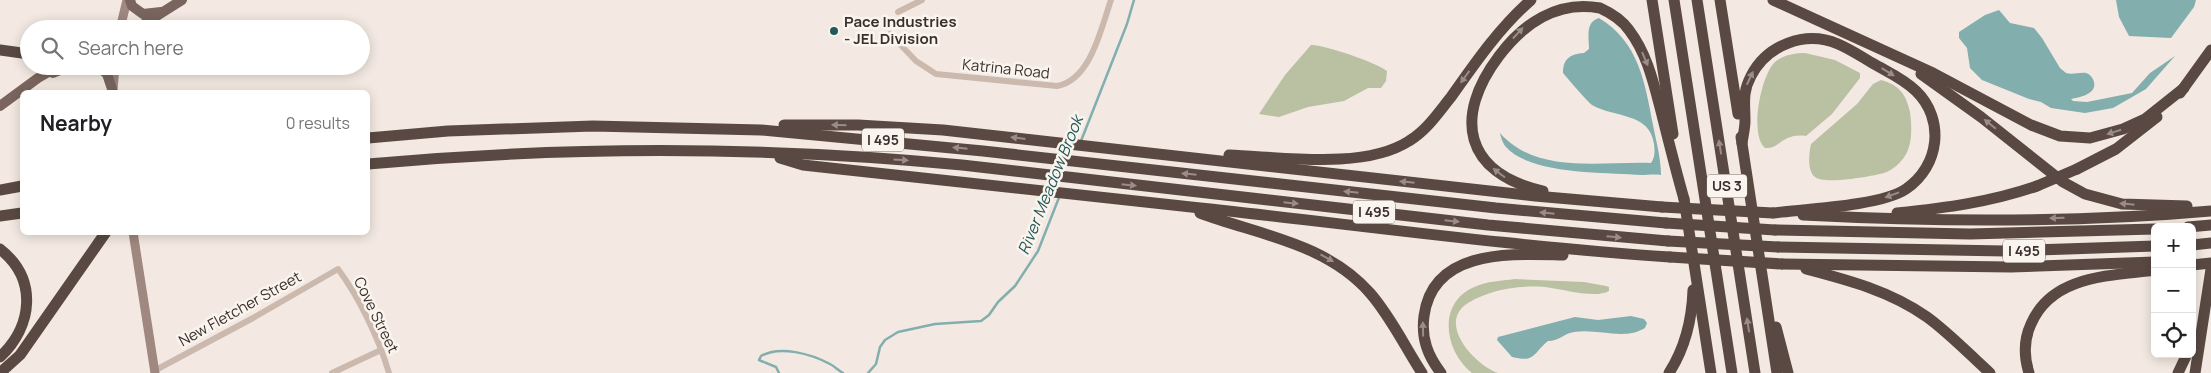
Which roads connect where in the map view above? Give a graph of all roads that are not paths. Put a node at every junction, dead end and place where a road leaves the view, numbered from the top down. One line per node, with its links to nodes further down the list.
1 (129, 0): 11 (main road); 13 (main road)
2 (182, 0): 11 (main road)
3 (922, 0): 12 (street)
4 (1111, 0): 15 (street, Katrina Road)
5 (1531, 0): 34 (highway, one-way to 34)
6 (1652, 0): 39 (highway)
7 (1674, 0): 82 (highway, US 3)
8 (1697, 0): 83 (highway, US 3, one-way to 8)
9 (1720, 0): 33 (highway)
10 (1773, 0): 16 (highway)
11 (167, 11): 14 (main road)
12 (898, 12)
13 (123, 20)
14 (152, 20)
15 (890, 34)
16 (1872, 44): 25 (highway, one-way to 16); 41 (highway, one-way to 16)
17 (0, 50): 19 (highway)
18 (2211, 50): 25 (highway)
19 (20, 53)
20 (43, 75): 24 (main road)
21 (46, 75): 24 (main road)
22 (106, 75): 27 (main road)
23 (114, 75): 28 (main road)
24 (38, 78): 26 (main road)
25 (2184, 88): 47 (highway, bridge)
26 (22, 90)
27 (112, 90)
28 (113, 90)
29 (20, 91): 30 (main road)
30 (0, 106)
31 (705, 128): 32 (highway, I 495); 34 (highway, one-way to 31); 50 (highway, I 495, one-way to 31, bridge)
32 (370, 138)
33 (1742, 143): 45 (highway, one-way to 45); 67 (highway)
34 (1142, 152): 40 (highway, one-way to 34)
35 (765, 153): 36 (highway, I 495); 42 (highway); 55 (highway, I 495, one-way to 55, bridge)
36 (370, 164)
37 (20, 186): 38 (highway)
38 (0, 190)
39 (1684, 199): 40 (highway, one-way to 39); 64 (highway)
40 (1612, 203): 45 (highway, bridge)
41 (2211, 205)
42 (1182, 206): 57 (highway); 78 (highway, one-way to 78)
43 (2211, 211): 47 (highway, one-way to 47)
44 (20, 213): 46 (highway)
45 (1773, 213): 47 (highway)
46 (0, 216)
47 (1823, 216)
48 (2211, 225): 49 (highway)
49 (2196, 226)
50 (2151, 229)
51 (104, 235): 75 (highway)
52 (133, 235): 74 (main road)
53 (2211, 243): 54 (highway)
54 (2196, 244)
55 (2151, 246)
56 (0, 249): 72 (highway)
57 (1670, 257): 61 (highway, bridge); 79 (highway, one-way to 57)
58 (2196, 260): 59 (highway)
59 (2211, 261): 62 (highway)
60 (2151, 262): 61 (highway)
61 (1782, 264): 71 (highway)
62 (2196, 264)
63 (338, 268): 70 (street, Cove Street); 74 (street, New Fletcher Street)
64 (1694, 268): 80 (highway); 81 (highway)
65 (2211, 269): 68 (highway)
66 (2151, 271): 88 (highway)
67 (1761, 273): 84 (highway); 85 (highway)
68 (2209, 282): 69 (highway); 90 (highway)
69 (2196, 326)
70 (381, 350): 76 (street); 77 (street, Cove Street)
71 (1967, 352): 86 (highway); 87 (highway)
72 (0, 357)
73 (2185, 358): 89 (highway)
74 (154, 372)
75 (0, 373)
76 (332, 373)
77 (388, 373)
78 (1422, 373)
79 (1441, 373)
80 (1670, 373)
81 (1710, 373)
82 (1732, 373)
83 (1756, 373)
84 (1777, 373)
85 (1788, 373)
86 (1984, 373)
87 (1990, 373)
88 (2029, 373)
89 (2178, 373)
90 (2195, 373)

